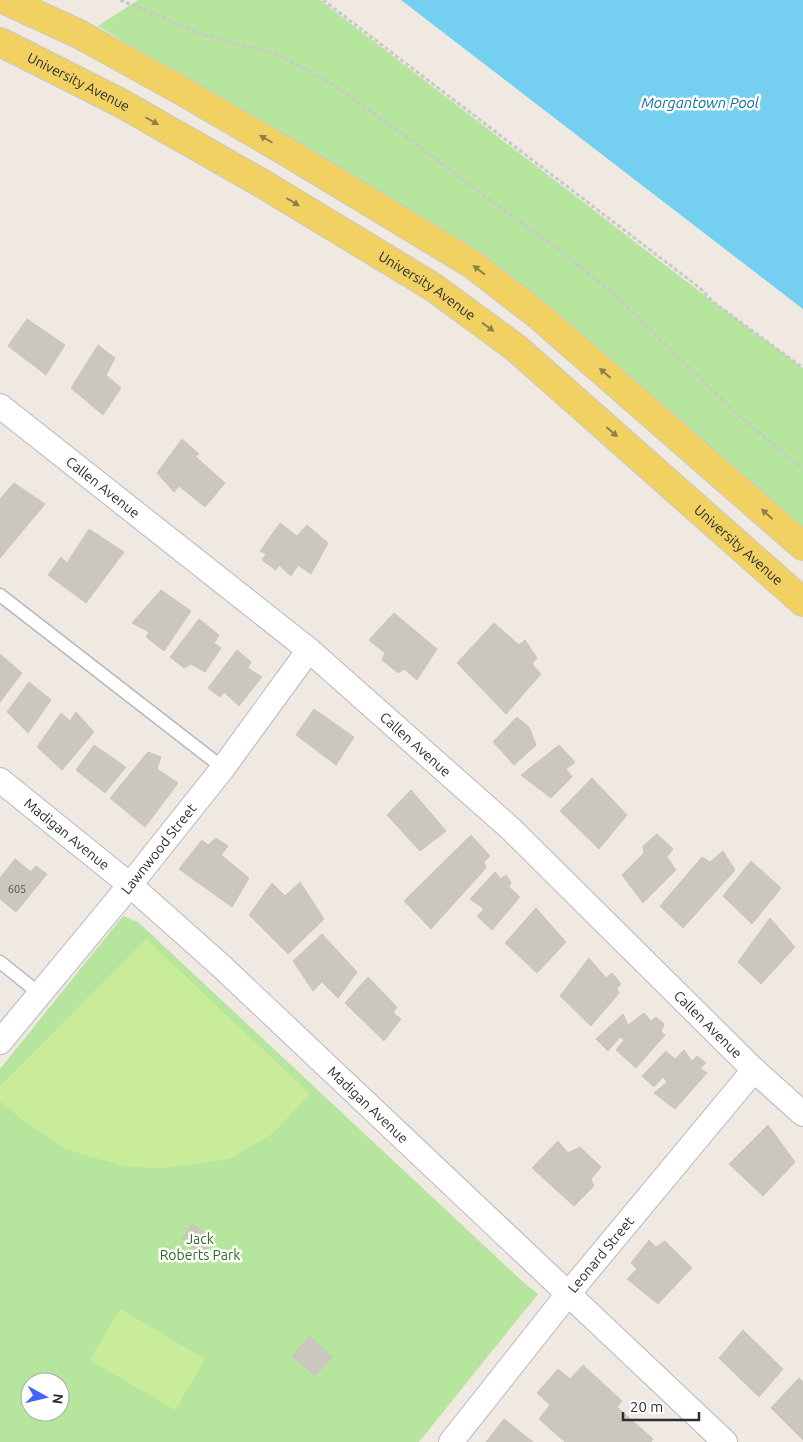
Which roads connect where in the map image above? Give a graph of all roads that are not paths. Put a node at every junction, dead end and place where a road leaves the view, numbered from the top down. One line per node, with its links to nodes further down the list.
1 (4, 0): 4 (main road, one-way to 1)
2 (0, 42): 6 (main road, University Avenue, one-way to 6)
3 (0, 406): 7 (street, Callen Avenue)
4 (803, 546)
5 (0, 595): 8 (lane)
6 (803, 602)
7 (309, 650): 8 (street, Lawnwood Street); 14 (street, Callen Avenue)
8 (223, 768): 10 (street, Lawnwood Street)
9 (0, 780): 10 (street, Madigan Avenue)
10 (130, 885): 12 (street, Lawnwood Street); 16 (street, Madigan Avenue)
11 (0, 962): 12 (lane)
12 (40, 994): 13 (street, Lawnwood Street)
13 (0, 1042)
14 (754, 1070): 15 (street, Callen Avenue); 16 (street, Leonard Street)
15 (803, 1114)
16 (568, 1294): 17 (street, Leonard Street); 18 (street, Madigan Avenue)
17 (451, 1442)
18 (725, 1442)

